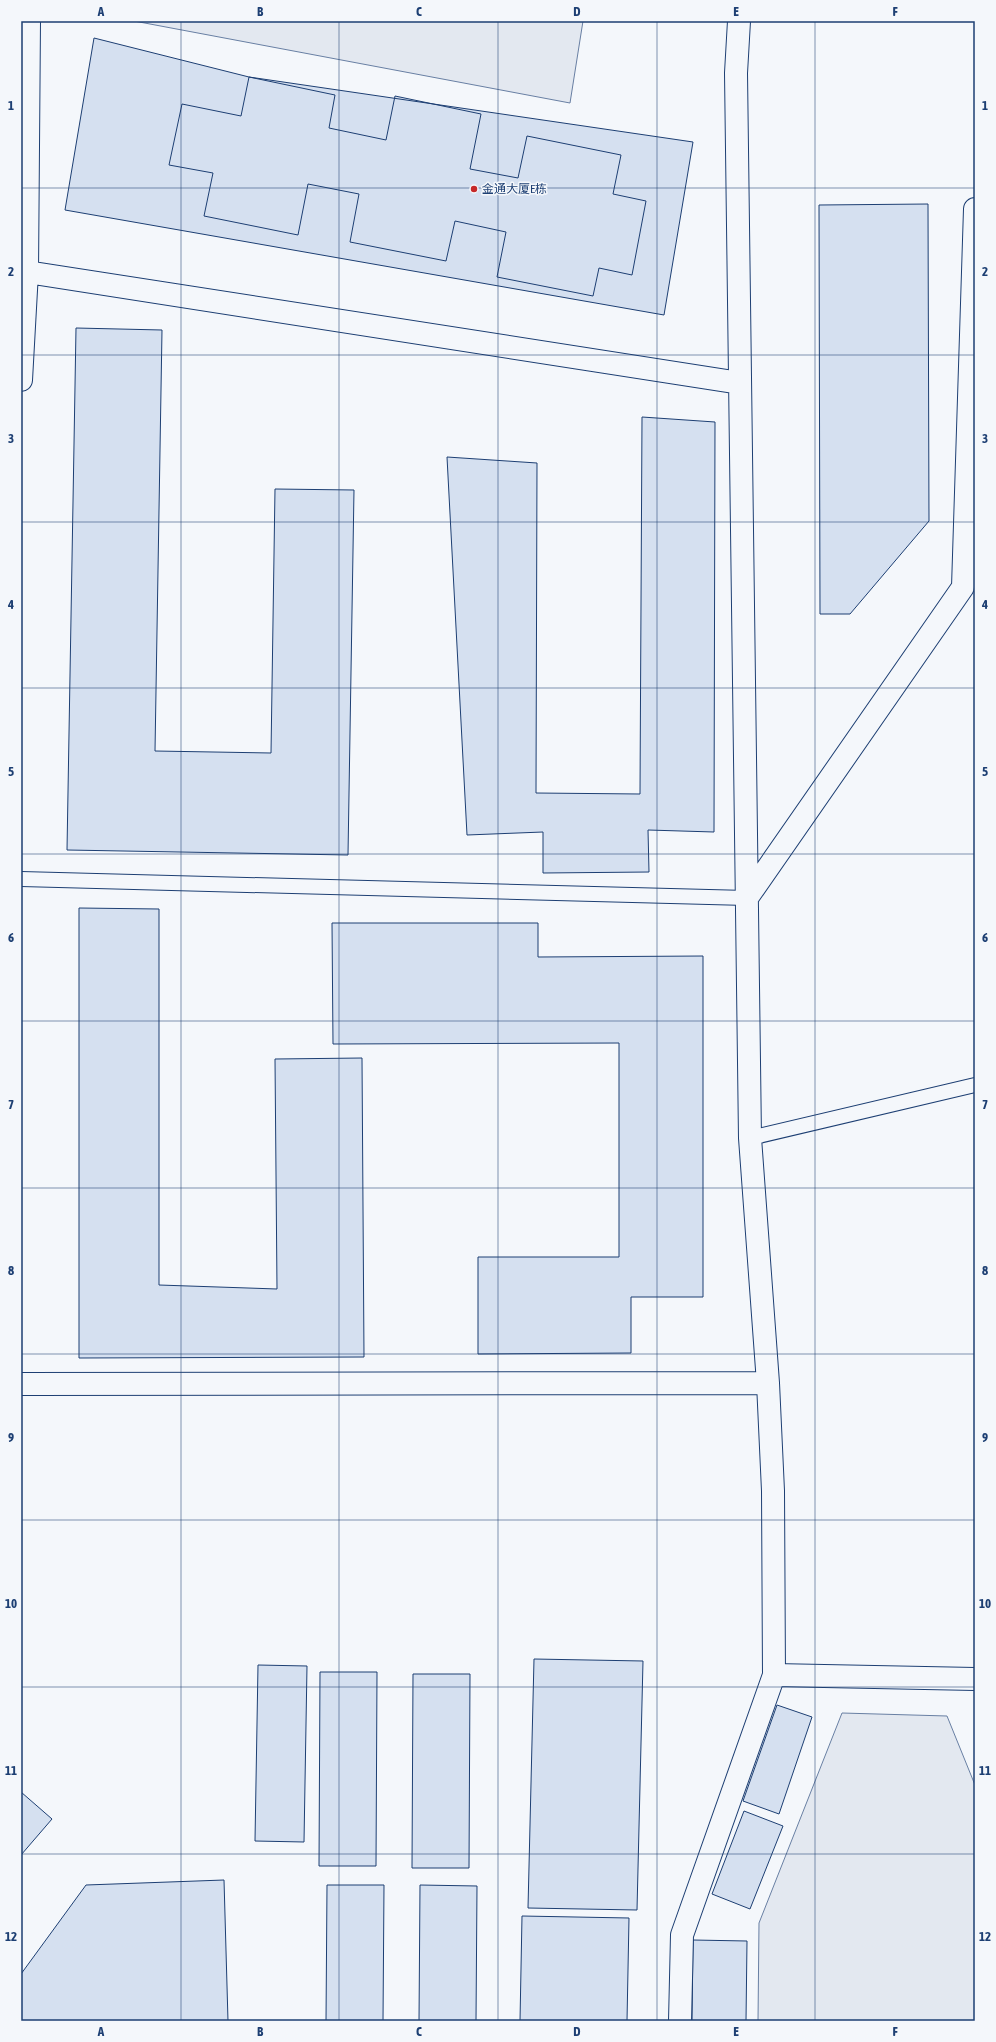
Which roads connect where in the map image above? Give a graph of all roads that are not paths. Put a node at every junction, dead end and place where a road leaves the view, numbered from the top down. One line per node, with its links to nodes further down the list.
1 (28, 21): 3 (street)
2 (739, 21): 7 (street)
3 (24, 185): 5 (street)
4 (975, 209): 8 (street)
5 (27, 272): 6 (street); 7 (street)
6 (21, 380)
7 (740, 383): 10 (street)
8 (969, 586): 10 (street)
9 (21, 879): 10 (lane)
10 (747, 898): 12 (street)
11 (975, 1085): 12 (lane)
12 (750, 1138): 14 (street)
13 (21, 1384): 14 (street)
14 (768, 1384): 15 (street)
15 (774, 1675): 16 (street); 17 (street)
16 (975, 1679)
17 (680, 2021)

